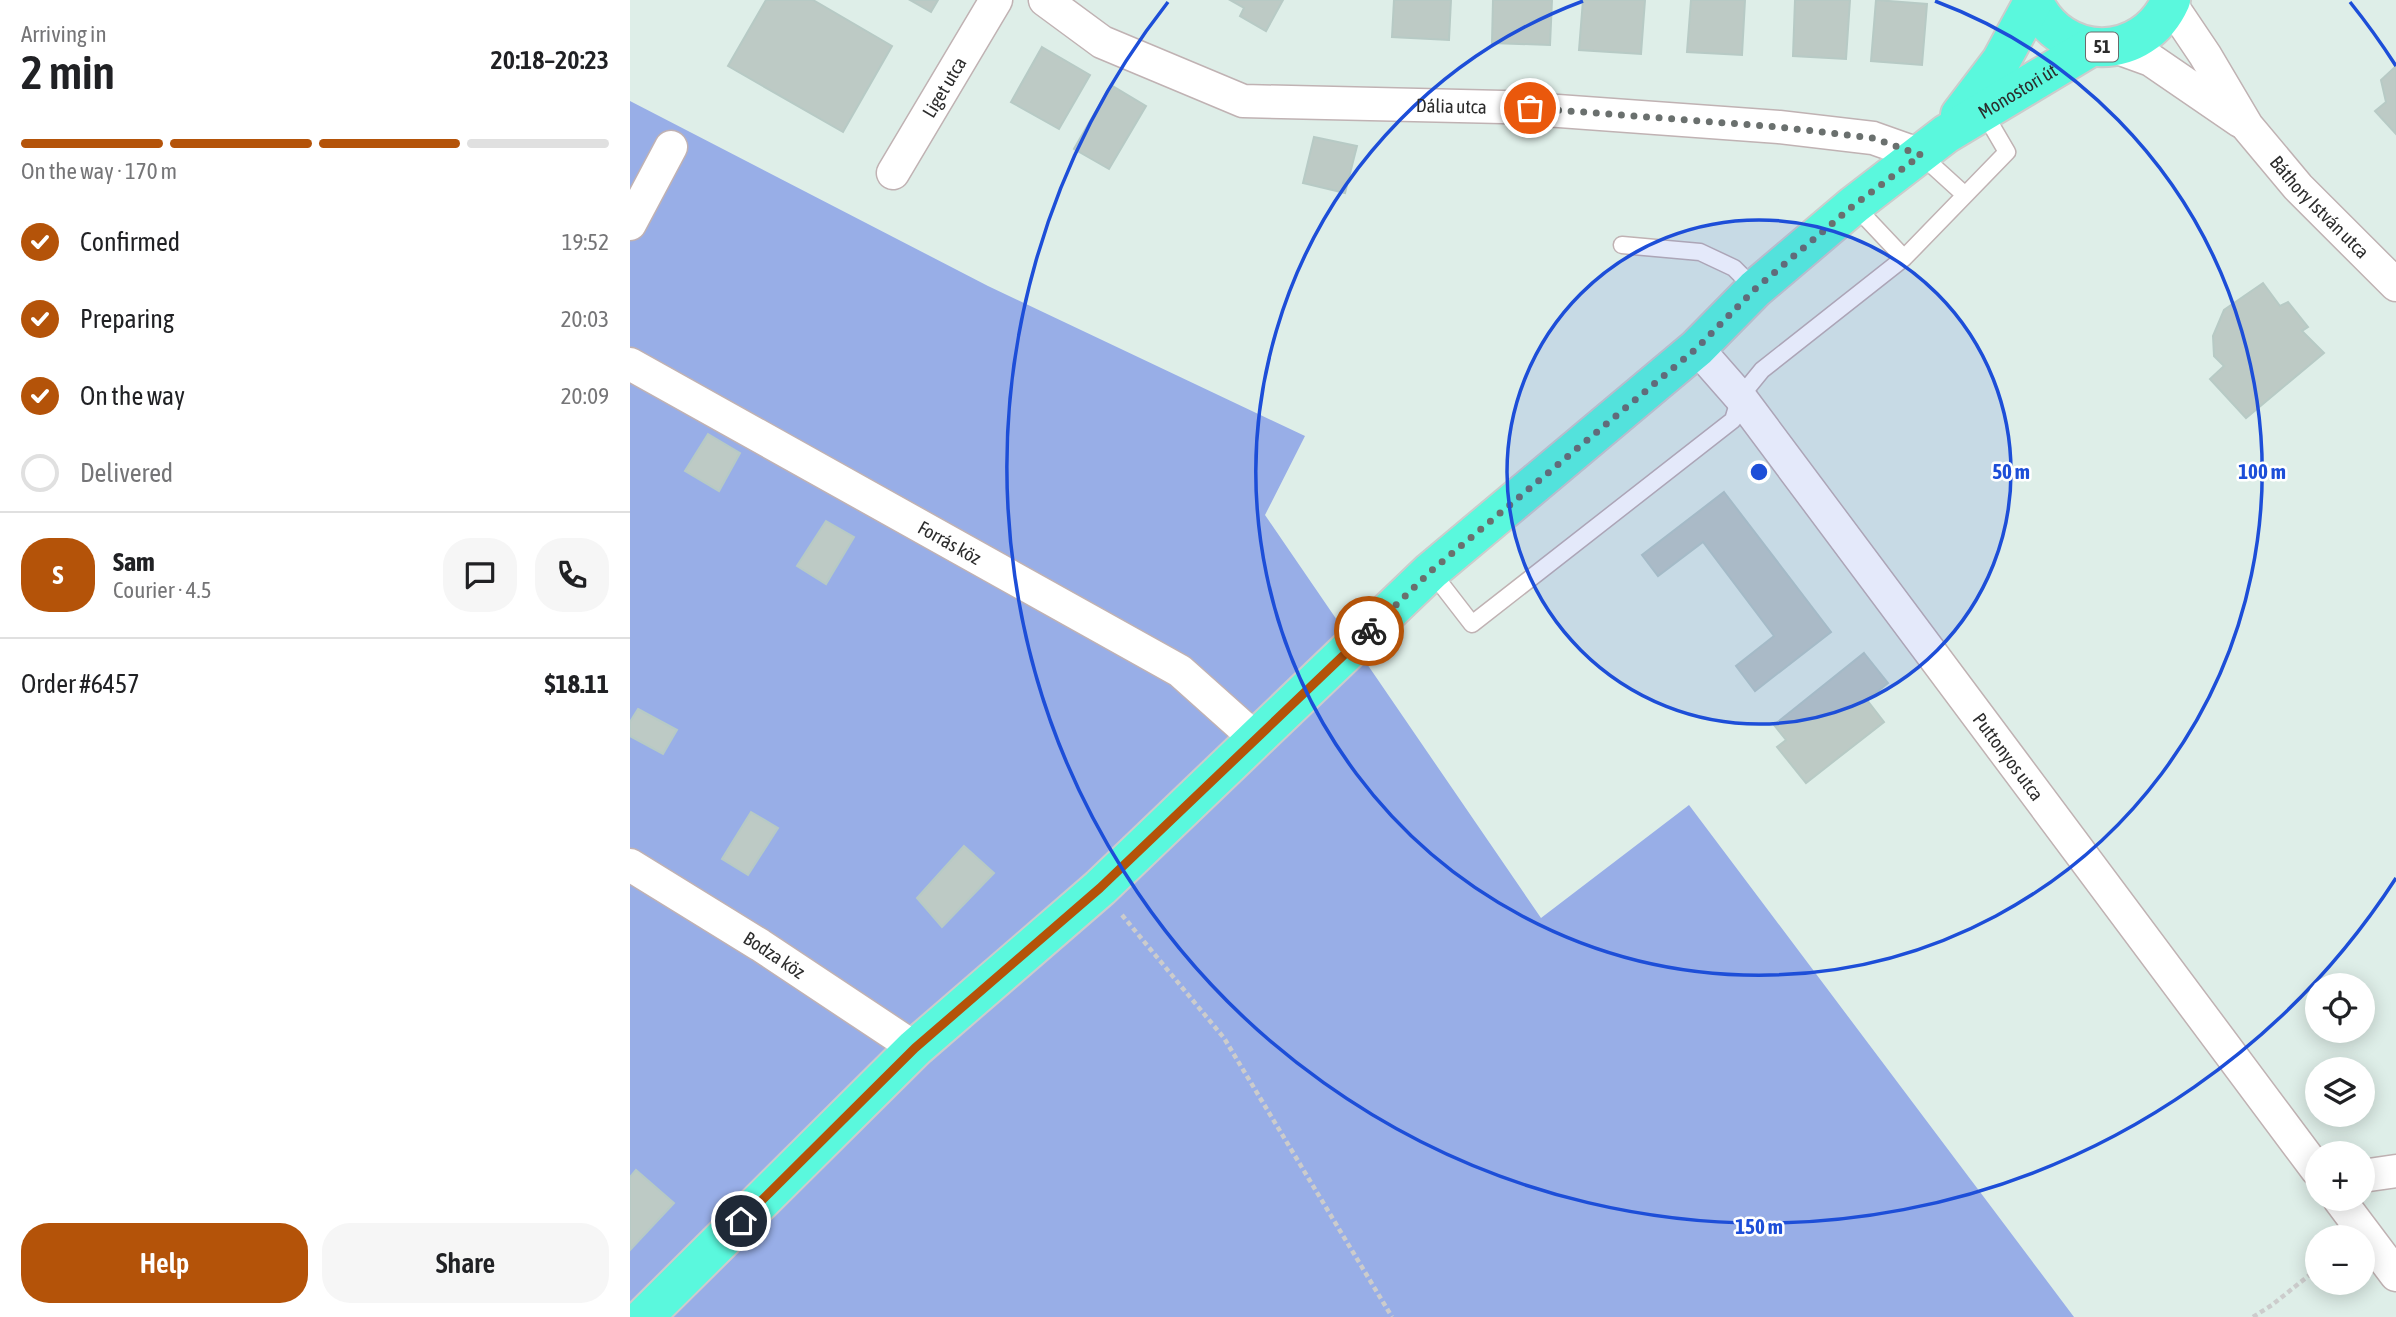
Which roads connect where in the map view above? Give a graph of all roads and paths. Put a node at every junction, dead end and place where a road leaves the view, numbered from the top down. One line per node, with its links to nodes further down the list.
1 (996, 0): 10 (street, Liget utca)
2 (1045, 0): 8 (street, Dália utca)
3 (2033, 1): 5 (main road, 51); 8 (main road, Monostori út / 51)
4 (2171, 1): 5 (main road, 51); 7 (street, Báthory István utca)
5 (2103, 47): 6 (main road, Monostori út / 51); 7 (street, Báthory István utca)
6 (1983, 111): 8 (main road, Monostori út / 51); 11 (lane)
7 (2247, 126): 16 (street, Báthory István utca)
8 (1933, 145): 11 (lane); 12 (main road, Monostori út / 51)
9 (671, 147): 13 (street)
10 (893, 173)
11 (1965, 195): 15 (lane)
12 (1854, 205): 15 (lane); 17 (main road, Monostori út / 51)
13 (630, 224)
14 (1622, 245): 17 (lane)
15 (1904, 258): 20 (lane)
16 (2396, 285)
17 (1755, 289): 18 (main road, Monostori út / 51)
18 (1697, 348): 20 (street, Puttonyos utca); 21 (main road, Monostori út / 51)
19 (630, 364): 22 (street, Forrás köz)
20 (1740, 397): 21 (lane); 26 (street, Puttonyos utca)
21 (1431, 571): 22 (main road, Monostori út / 51)
22 (1255, 738): 24 (main road, Monostori út / 51)
23 (630, 865): 25 (street, Bodza köz)
24 (1100, 888): 25 (main road, Monostori út / 51); 33 (path)
25 (915, 1048): 32 (main road, Monostori út / 51)
26 (2305, 1154)
27 (2396, 1171): 28 (street)
28 (2375, 1174)
29 (2348, 1211): 30 (street)
30 (2396, 1275)
31 (2305, 1279): 34 (path)
32 (644, 1317)
33 (1392, 1317)
34 (2252, 1317)

